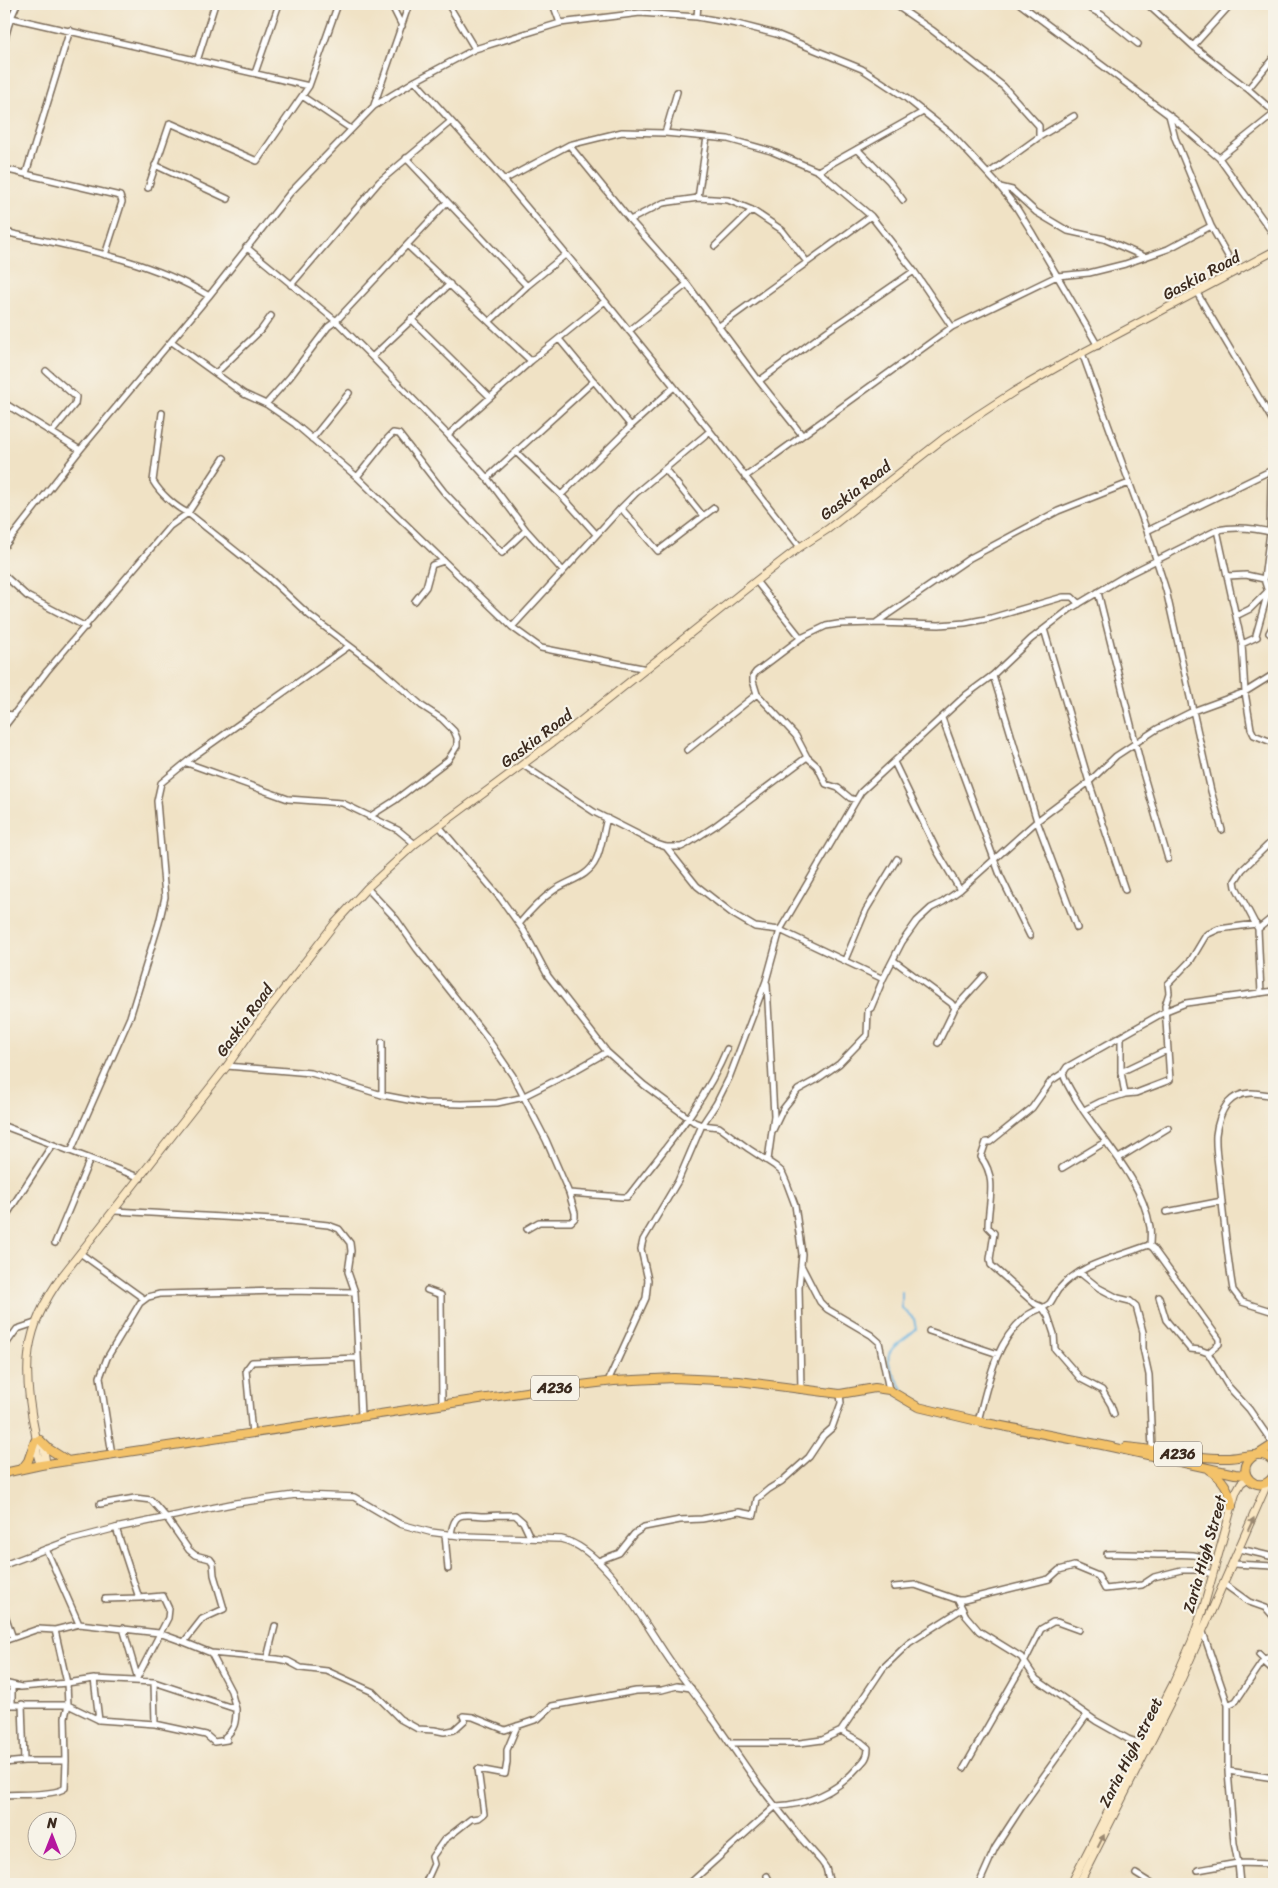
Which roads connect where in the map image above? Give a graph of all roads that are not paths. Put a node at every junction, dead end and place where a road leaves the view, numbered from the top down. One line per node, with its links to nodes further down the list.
1 (17, 4): 16 (street)
2 (213, 4): 25 (street)
3 (279, 4): 26 (street)
4 (338, 4): 28 (street)
5 (391, 4): 18 (street)
6 (409, 4): 18 (street)
7 (448, 4): 23 (street)
8 (553, 4): 17 (street)
9 (698, 4): 15 (street)
10 (894, 4): 41 (street)
11 (1020, 4): 35 (street)
12 (1082, 4): 20 (street)
13 (1147, 4): 22 (street)
14 (1232, 4): 22 (street)
15 (697, 17): 17 (street); 33 (street)
16 (12, 18): 19 (street); 21 (street)
17 (560, 23): 23 (street)
18 (402, 26): 32 (street)
19 (70, 30): 25 (street); 50 (street)
20 (1138, 44)
21 (4, 45)
22 (1193, 46): 29 (street)
23 (475, 49): 27 (street)
24 (1274, 57): 29 (street)
25 (197, 61): 26 (street)
26 (255, 73): 28 (street)
27 (415, 81): 32 (street); 37 (street)
28 (309, 86): 31 (street)
29 (1248, 89): 34 (street)
30 (677, 92): 39 (street)
31 (302, 96): 38 (street); 46 (street)
32 (374, 106): 38 (street)
33 (923, 112): 43 (street); 49 (street)
34 (1274, 113): 45 (street)
35 (1168, 115): 45 (street); 61 (street)
36 (1074, 116): 41 (street)
37 (450, 122): 44 (street); 51 (street)
38 (351, 129): 66 (street)
39 (665, 133): 40 (street); 42 (street)
40 (707, 137): 48 (street); 54 (street)
41 (1039, 137): 49 (street)
42 (569, 145): 51 (street); 60 (street)
43 (857, 149): 48 (street); 56 (street)
44 (406, 158): 57 (street); 77 (street)
45 (1219, 158): 63 (street)
46 (156, 165): 53 (street); 55 (street)
47 (4, 169): 50 (street)
48 (818, 171): 59 (street)
49 (989, 173): 52 (street)
50 (26, 174): 68 (street)
51 (504, 180): 69 (street)
52 (1000, 187): 70 (street); 74 (street)
53 (148, 188)
54 (698, 198): 58 (street); 60 (street)
55 (228, 199)
56 (903, 200)
57 (448, 202): 64 (street); 78 (street)
58 (752, 210): 65 (street); 71 (street)
59 (871, 216): 71 (street); 72 (street)
60 (630, 220): 76 (street)
61 (1211, 226): 70 (street); 73 (street)
62 (4, 232): 68 (street)
63 (1274, 235)
64 (407, 245): 75 (street); 84 (street)
65 (715, 246)
66 (246, 247): 77 (street); 80 (street)
67 (1274, 251): 73 (main road, Gaskia Road)
68 (105, 255): 80 (street)
69 (564, 255): 78 (street); 81 (street)
70 (1146, 258): 74 (street)
71 (807, 262): 86 (street)
72 (914, 270): 87 (street); 98 (street)
73 (1237, 272): 79 (main road, Gaskia Road)
74 (1057, 276): 87 (street); 91 (street)
75 (450, 284): 83 (street); 85 (street)
76 (687, 284): 86 (street); 88 (street)
77 (290, 285): 84 (street)
78 (527, 286): 85 (street)
79 (1197, 293): 91 (main road, Gaskia Road); 105 (street)
80 (209, 296): 90 (street)
81 (605, 301): 88 (street); 89 (street)
82 (272, 316): 96 (street)
83 (411, 319): 93 (street); 101 (street)
84 (336, 321): 93 (street); 103 (street)
85 (490, 321): 94 (street)
86 (718, 327): 98 (street)
87 (952, 327): 110 (street)
88 (629, 331): 99 (street)
89 (559, 339): 94 (street); 97 (street)
90 (172, 342): 96 (street); 112 (street)
91 (1098, 346): 92 (main road, Gaskia Road)
92 (1082, 353): 122 (street); 134 (main road, Gaskia Road)
93 (372, 357): 109 (street)
94 (531, 361): 101 (street)
95 (46, 371): 108 (street)
96 (216, 373): 103 (street)
97 (594, 381): 106 (street); 113 (street)
98 (759, 381): 110 (street)
99 (674, 387): 106 (street); 107 (street)
100 (349, 393): 111 (street)
101 (490, 397): 109 (street)
102 (4, 403): 108 (street)
103 (266, 404): 111 (street)
104 (162, 413): 126 (street)
105 (1274, 423)
106 (631, 426): 123 (street)
107 (710, 431): 115 (street); 119 (street)
108 (52, 432): 112 (street)
109 (448, 435): 120 (street)
110 (802, 435): 119 (street)
111 (312, 438): 118 (street)
112 (80, 450): 133 (street)
113 (516, 452): 120 (street); 123 (street)
114 (224, 458): 126 (street)
115 (666, 469): 124 (street); 127 (street)
116 (1274, 469): 117 (street)
117 (1266, 474): 121 (street); 130 (street)
118 (357, 477): 128 (street); 135 (street)
119 (745, 477): 134 (street)
120 (486, 478): 128 (street)
121 (1272, 479): 131 (street)
122 (1129, 483): 130 (street); 147 (street)
123 (561, 495): 132 (street)
124 (620, 508): 127 (street); 132 (street)
125 (714, 508): 127 (street)
126 (188, 513): 149 (street); 155 (street)
127 (703, 516)
128 (526, 530): 137 (street)
129 (1217, 530): 131 (street); 136 (street); 139 (street)
130 (1147, 531): 136 (street)
131 (1272, 532): 140 (street)
132 (596, 534): 137 (street)
133 (4, 547)
134 (800, 547): 141 (main road, Gaskia Road)
135 (444, 561): 144 (street); 150 (street)
136 (1157, 561): 143 (street); 161 (street)
137 (563, 571): 150 (street)
138 (4, 575): 149 (street)
139 (1228, 576): 140 (street); 146 (street)
140 (1264, 579): 142 (street)
141 (756, 581): 153 (street); 156 (main road, Gaskia Road)
142 (1272, 589): 146 (street); 154 (street)
143 (1098, 592): 145 (street); 166 (street)
144 (415, 601)
145 (1079, 604): 147 (street); 151 (street)
146 (1236, 616): 154 (street)
147 (877, 623): 153 (street)
148 (1274, 624): 152 (street)
149 (86, 627): 163 (street)
150 (512, 627): 156 (street)
151 (1044, 629): 158 (street); 173 (street)
152 (1274, 637)
153 (801, 638): 160 (street)
154 (1242, 644): 159 (street)
155 (349, 646): 171 (street); 175 (street)
156 (648, 669): 172 (main road, Gaskia Road)
157 (1274, 674): 159 (street)
158 (993, 675): 164 (street); 177 (street)
159 (1245, 692): 161 (street); 167 (street)
160 (757, 694): 168 (street); 169 (street)
161 (1193, 711): 166 (street); 179 (street)
162 (4, 714): 163 (street)
163 (14, 715): 165 (street)
164 (942, 718): 170 (street); 183 (street)
165 (4, 727)
166 (1136, 742): 173 (street); 185 (street)
167 (1274, 743)
168 (687, 750)
169 (808, 757): 174 (street); 182 (street)
170 (894, 762): 174 (street); 187 (street)
171 (186, 763): 175 (street); 225 (street)
172 (523, 765): 176 (street); 178 (main road, Gaskia Road)
173 (1089, 782): 177 (street); 188 (street)
174 (856, 800): 193 (street)
175 (370, 817): 181 (street)
176 (607, 818): 182 (street); 190 (street)
177 (1037, 821): 183 (street); 192 (street)
178 (439, 826): 181 (main road, Gaskia Road); 190 (street)
179 (1222, 830)
180 (1274, 839): 191 (street)
181 (415, 844): 186 (main road, Gaskia Road)
182 (666, 847): 193 (street)
183 (995, 857): 187 (street); 194 (street)
184 (897, 859): 195 (street)
185 (1168, 859)
186 (367, 888): 210 (main road, Gaskia Road); 215 (street)
187 (960, 890): 196 (street)
188 (1125, 890)
189 (1274, 916): 191 (street)
190 (519, 924): 209 (street)
191 (1257, 927): 201 (street); 203 (street)
192 (1077, 928)
193 (780, 930): 195 (street); 199 (street)
194 (1030, 936)
195 (845, 960): 198 (street)
196 (893, 960): 198 (street); 202 (street)
197 (984, 976): 202 (street)
198 (883, 979): 222 (street)
199 (766, 981): 219 (street); 222 (street)
200 (1274, 991): 201 (street)
201 (1261, 992): 203 (street)
202 (955, 1008): 206 (street)
203 (1166, 1011): 204 (street); 208 (street)
204 (1121, 1037): 211 (street); 212 (street)
205 (382, 1042): 214 (street)
206 (938, 1043)
207 (726, 1049): 218 (street)
208 (1167, 1050): 212 (street); 213 (street)
209 (607, 1052): 215 (street); 218 (street)
210 (227, 1066): 214 (street); 230 (main road, Gaskia Road)
211 (1063, 1072): 217 (street); 246 (street)
212 (1120, 1072): 213 (street)
213 (1125, 1094): 217 (street)
214 (382, 1095): 215 (street)
215 (524, 1095): 231 (street)
216 (1274, 1096): 232 (street)
217 (1084, 1110): 223 (street)
218 (690, 1118): 219 (street); 231 (street)
219 (702, 1125): 228 (street); 254 (street)
220 (4, 1126): 224 (street)
221 (1168, 1128): 226 (street)
222 (773, 1130): 228 (street)
223 (1105, 1142): 226 (street); 229 (street)
224 (52, 1145): 225 (street); 235 (street)
225 (71, 1152): 227 (street)
226 (1119, 1158): 238 (street)
227 (90, 1159): 230 (street); 237 (street)
228 (768, 1160): 240 (street)
229 (1062, 1168)
230 (141, 1178): 233 (main road, Gaskia Road)
231 (569, 1193): 236 (street)
232 (1222, 1201): 234 (street); 247 (street)
233 (115, 1211): 239 (main road, Gaskia Road); 243 (street)
234 (1166, 1212)
235 (4, 1219)
236 (527, 1229)
237 (55, 1243)
238 (1150, 1246): 241 (street); 251 (street)
239 (80, 1253): 245 (street); 248 (main road, Gaskia Road)
240 (801, 1264): 255 (street); 256 (street)
241 (1079, 1272): 246 (street); 266 (street)
242 (427, 1290): 258 (street)
243 (355, 1292): 245 (street); 253 (street)
244 (1159, 1297): 251 (street)
245 (144, 1299): 267 (street)
246 (1042, 1308): 252 (street); 259 (street)
247 (1274, 1312)
248 (35, 1323): 250 (street); 263 (main road, Gaskia Road)
249 (930, 1331): 252 (street)
250 (4, 1347)
251 (1208, 1353): 264 (street)
252 (998, 1354): 261 (street)
253 (358, 1358): 260 (street); 262 (street)
254 (608, 1381): 255 (main road, A236); 258 (main road, A236)
255 (801, 1390): 257 (main road, A236)
256 (889, 1390): 257 (main road, A236); 261 (main road, A236)
257 (840, 1394): 287 (street)
258 (442, 1405): 260 (main road, A236)
259 (1114, 1414)
260 (361, 1416): 262 (main road, A236)
261 (978, 1421): 265 (main road, A236)
262 (252, 1434): 267 (main road, A236)
263 (37, 1438): 269 (main road); 271 (main road, Gaskia Road); 273 (main road)
264 (1274, 1444): 268 (main road)
265 (1102, 1445): 266 (main road, A236); 272 (main road, A236)
266 (1152, 1450): 268 (main road, A236)
267 (112, 1454): 269 (main road, A236)
268 (1255, 1455): 270 (main road); 275 (main road)
269 (68, 1461): 271 (main road, A236)
270 (1274, 1463)
271 (44, 1465): 273 (main road, A236)
272 (1198, 1466): 275 (main road, A236); 278 (main road)
273 (22, 1469): 274 (main road, A236)
274 (4, 1473)
275 (1247, 1476): 276 (main road, A236); 278 (main road, Zaria High Street)
276 (1272, 1480): 284 (main road, Zaria High Street, one-way to 276)
277 (100, 1504): 279 (street)
278 (1232, 1506): 289 (main road, Zaria High Street)
279 (166, 1517): 280 (street); 281 (street); 314 (street)
280 (116, 1528): 283 (street); 298 (street)
281 (448, 1535): 282 (street); 282 (street); 294 (street)
282 (530, 1537): 288 (street)
283 (46, 1548): 291 (street); 304 (street)
284 (1240, 1549): 286 (street); 290 (main road, Zaria High Street)
285 (1107, 1554): 289 (street)
286 (1274, 1557)
287 (607, 1558): 288 (street); 293 (street)
288 (598, 1560): 293 (street)
289 (1215, 1563): 295 (main road, Zaria High Street)
290 (1233, 1564): 292 (street); 296 (main road, Zaria High Street)
291 (4, 1565)
292 (1274, 1566)
293 (605, 1568): 324 (street)
294 (448, 1569)
295 (1212, 1574): 300 (street); 312 (main road, Zaria High Street)
296 (1224, 1584): 303 (street); 309 (main road, Zaria High Street)
297 (894, 1587): 300 (street)
298 (139, 1598): 299 (street); 310 (street)
299 (105, 1599)
300 (958, 1600): 301 (street)
301 (962, 1610): 319 (street); 342 (street)
302 (4, 1612): 311 (street)
303 (1274, 1617)
304 (79, 1624): 306 (street); 307 (street)
305 (275, 1626): 318 (street)
306 (123, 1628): 310 (street); 322 (street)
307 (54, 1630): 311 (street); 327 (street)
308 (1079, 1630): 319 (street)
309 (1203, 1632): 335 (street); 364 (main road, Zaria High street, one-way to 309)
310 (159, 1634): 314 (street); 322 (street)
311 (13, 1638): 313 (street)
312 (1192, 1640): 344 (main road, Zaria High street)
313 (4, 1641)
314 (184, 1642): 315 (street)
315 (211, 1653): 318 (street); 336 (street)
316 (1274, 1653): 320 (street)
317 (1259, 1654): 320 (street)
318 (267, 1658): 341 (street)
319 (1025, 1661): 337 (street); 348 (street)
320 (1263, 1661): 321 (street); 335 (street)
321 (1274, 1670)
322 (137, 1678): 323 (street); 325 (street)
323 (94, 1679): 327 (street); 339 (street)
324 (684, 1679): 329 (street); 330 (street)
325 (154, 1682): 336 (street); 340 (street)
326 (4, 1683): 328 (street)
327 (66, 1683): 328 (street); 334 (street)
328 (12, 1685): 331 (street)
329 (677, 1686): 330 (street); 341 (street)
330 (691, 1688): 338 (street)
331 (12, 1704): 332 (street); 333 (street)
332 (22, 1704): 334 (street); 345 (street)
333 (4, 1705)
334 (68, 1705): 339 (street); 346 (street)
335 (1228, 1705): 349 (street)
336 (236, 1710): 340 (street)
337 (1087, 1715): 344 (street); 362 (street)
338 (713, 1719): 343 (street)
339 (100, 1720): 340 (street)
340 (155, 1724)
341 (516, 1726): 358 (street)
342 (841, 1732): 343 (street); 352 (street)
343 (730, 1743): 352 (street)
344 (1142, 1744): 363 (main road, Zaria High street)
345 (24, 1761): 346 (street); 347 (street)
346 (66, 1761): 351 (street)
347 (4, 1763)
348 (964, 1768)
349 (1228, 1771): 350 (street); 353 (street)
350 (1274, 1778)
351 (4, 1795)
352 (776, 1806): 359 (street); 361 (street)
353 (1238, 1863): 354 (street); 355 (street); 366 (street)
354 (1274, 1864)
355 (1198, 1870)
356 (1136, 1874): 365 (street)
357 (767, 1876): 360 (street)
358 (425, 1884)
359 (689, 1884)
360 (771, 1884)
361 (830, 1884)
362 (979, 1884)
363 (1070, 1884)
364 (1079, 1884)
365 (1152, 1884)
366 (1240, 1884)

